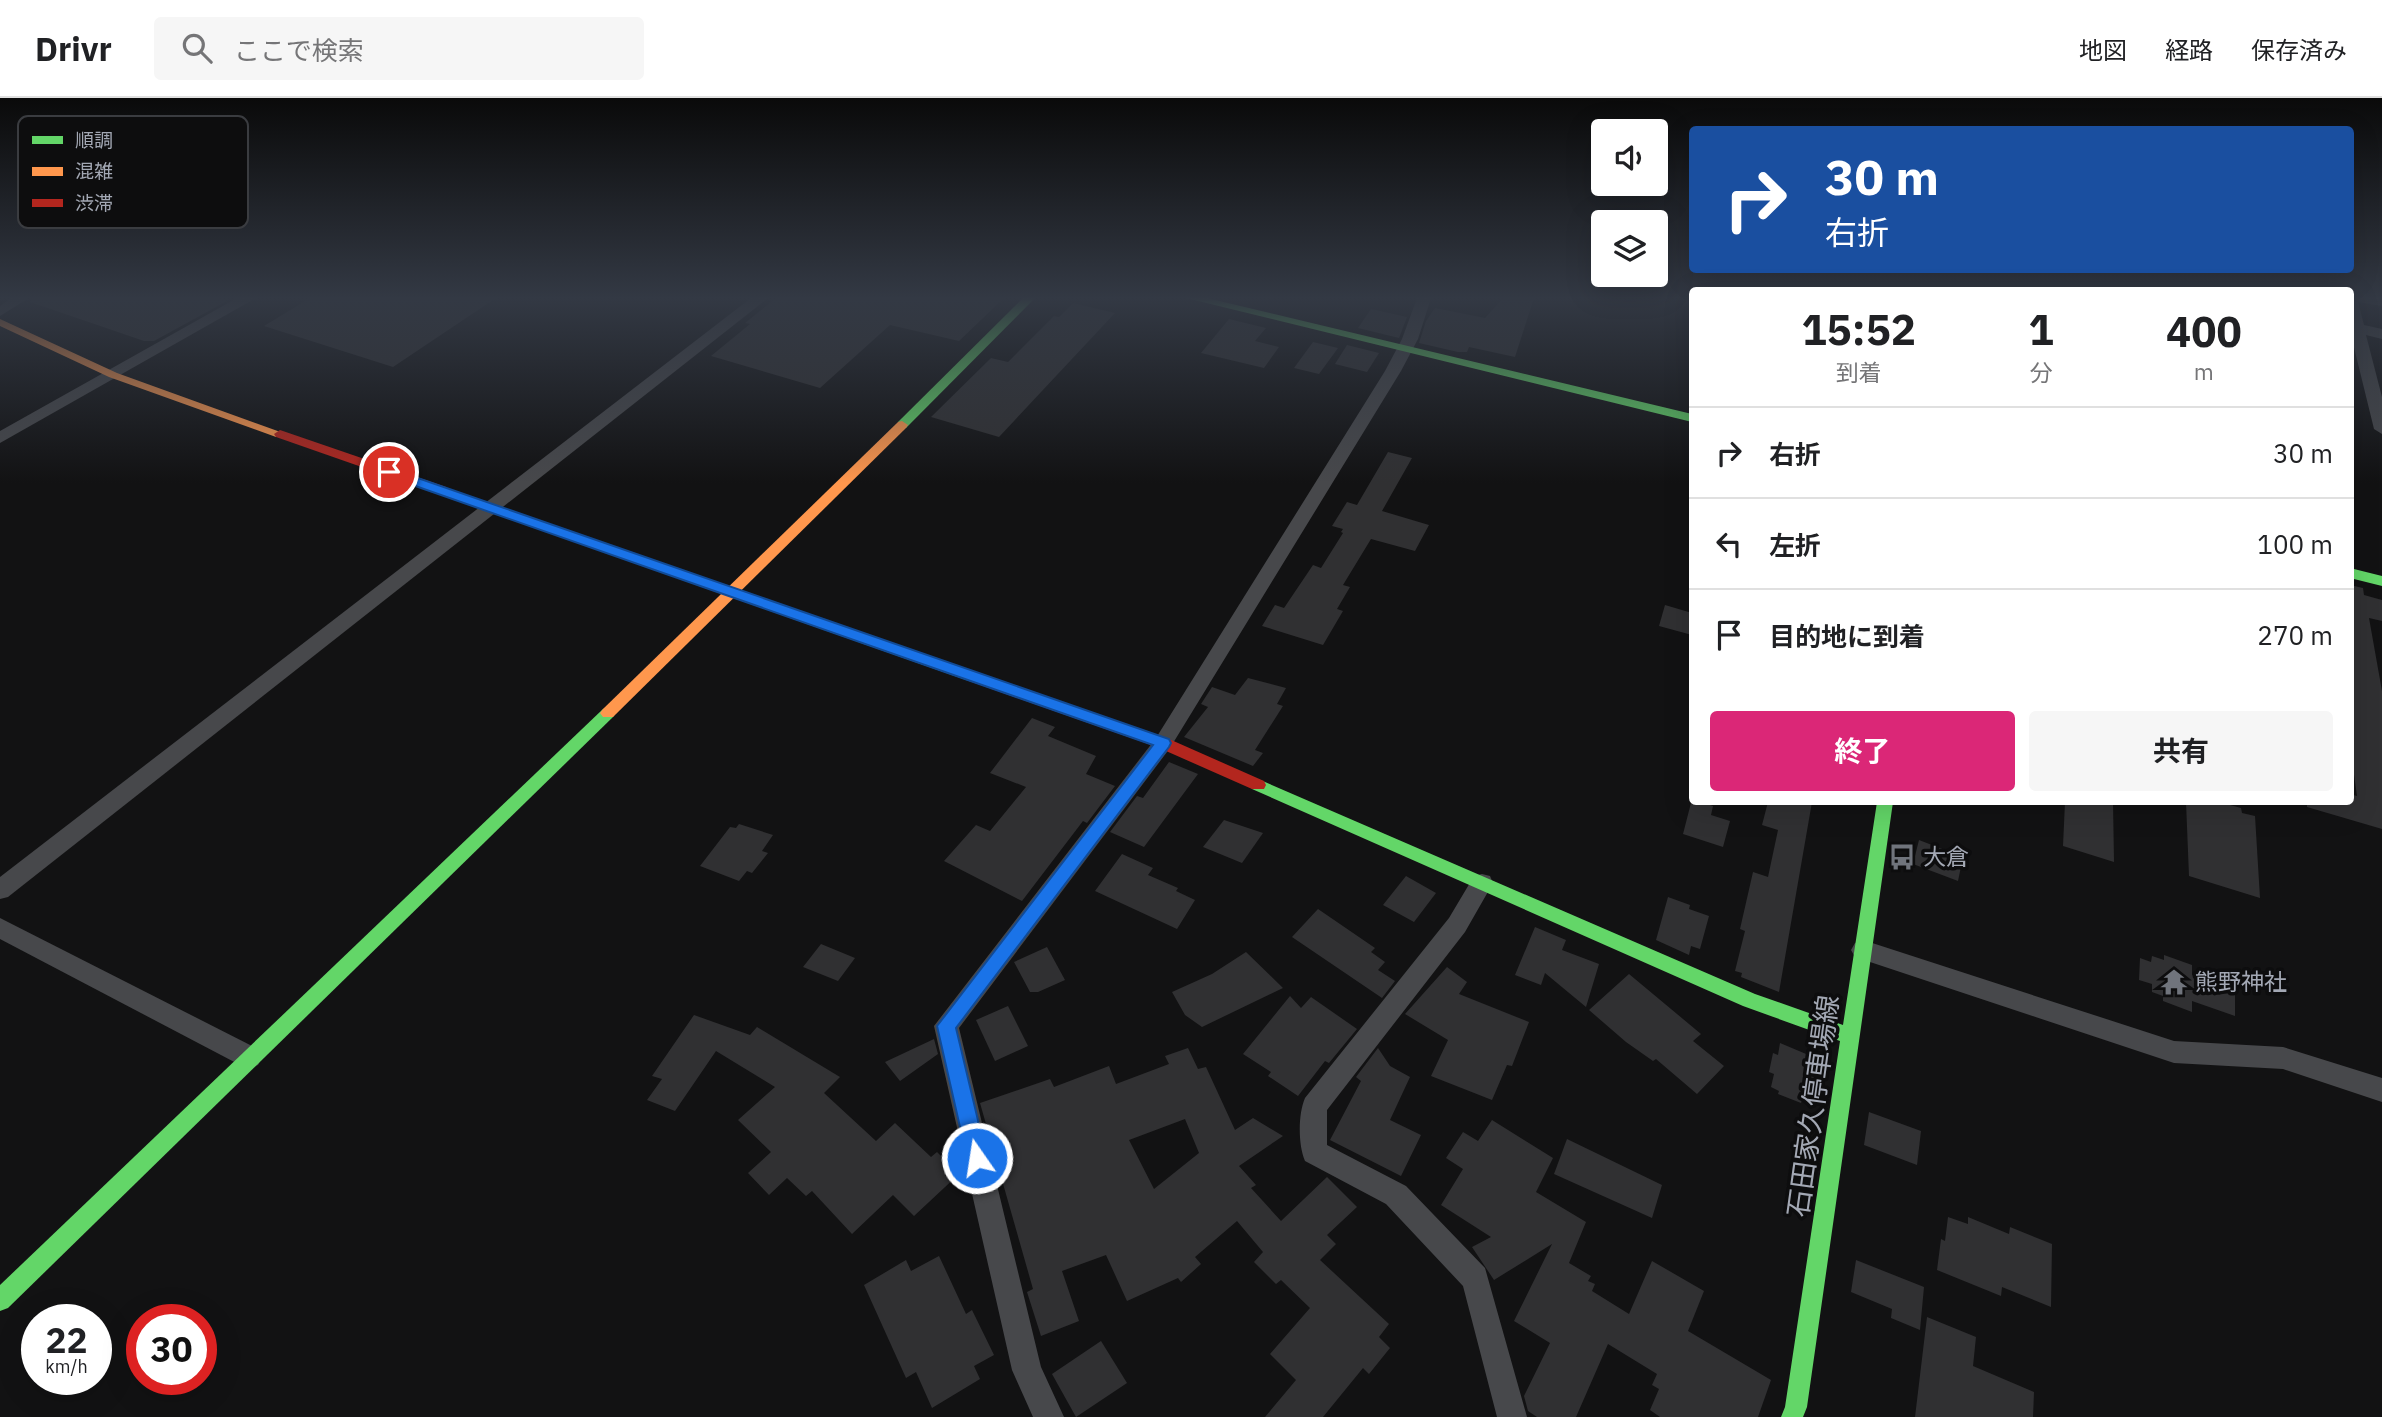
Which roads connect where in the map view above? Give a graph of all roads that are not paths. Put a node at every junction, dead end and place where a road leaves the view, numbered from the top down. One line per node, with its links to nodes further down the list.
1 (80, 360): 8 (street)
2 (141, 360): 8 (street)
3 (682, 360): 12 (street)
4 (969, 360): 15 (street)
5 (1398, 360): 16 (street)
6 (1444, 360): 9 (street)
7 (2362, 360): 10 (street)
8 (113, 375): 11 (street); 12 (street)
9 (1689, 417)
10 (2382, 429)
11 (0, 438)
12 (489, 508): 15 (street); 19 (street)
13 (2354, 574): 14 (street)
14 (2382, 581)
15 (733, 592): 16 (street); 23 (street)
16 (1163, 743): 18 (street); 26 (street)
17 (1885, 805): 21 (street, 石田家久停車場線)
18 (1482, 883): 22 (street); 27 (street)
19 (0, 890)
20 (0, 928): 23 (street)
21 (1863, 950): 22 (street, 石田家久停車場線); 24 (street)
22 (1849, 1036): 28 (street, 石田家久停車場線)
23 (249, 1057): 25 (street)
24 (2382, 1090)
25 (0, 1300)
26 (1049, 1417)
27 (1512, 1417)
28 (1792, 1417)

